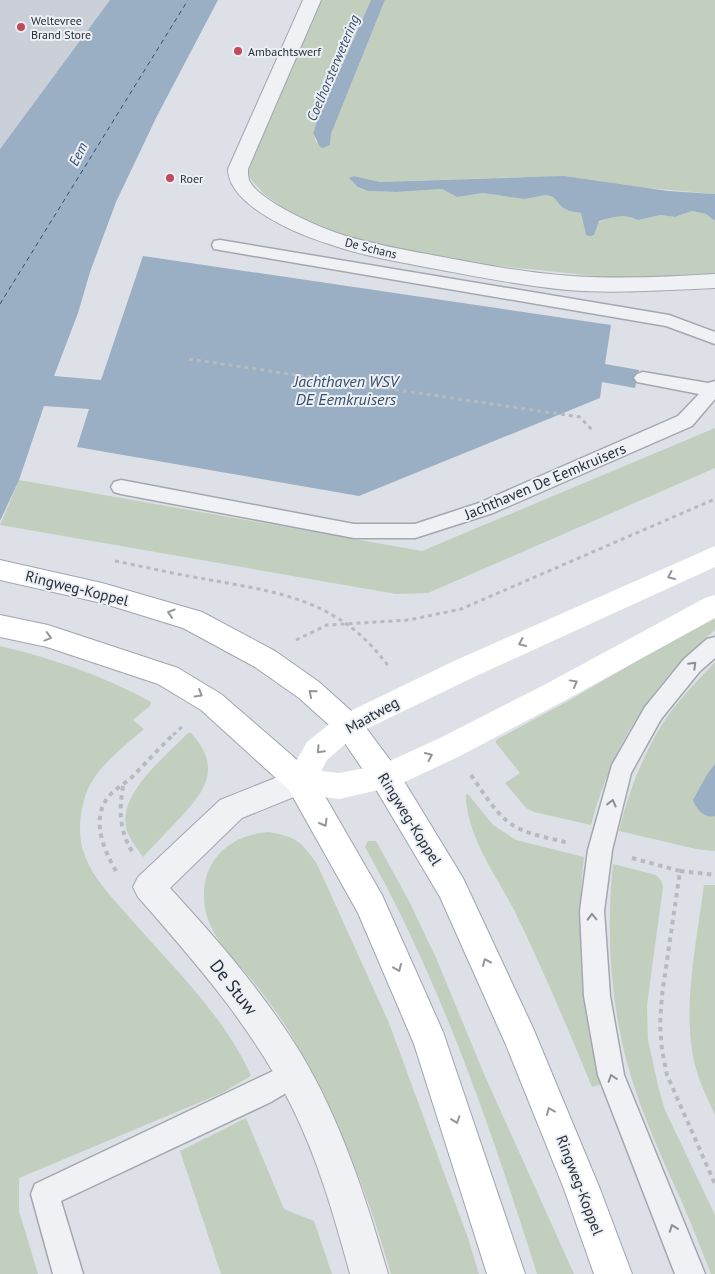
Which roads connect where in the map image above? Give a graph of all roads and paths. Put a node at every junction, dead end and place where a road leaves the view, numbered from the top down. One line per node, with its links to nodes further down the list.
1 (312, 0): 3 (street, De Schans)
2 (220, 245): 4 (lane)
3 (715, 281)
4 (715, 338)
5 (189, 359): 8 (path)
6 (643, 378): 7 (lane)
7 (713, 389): 8 (lane, Jachthaven De Eemkruisers)
8 (612, 453): 9 (lane, Jachthaven De Eemkruisers)
9 (121, 487)
10 (715, 499): 12 (path)
11 (715, 556): 17 (main road, Maatweg, one-way to 17)
12 (110, 560)
13 (0, 570): 17 (main road, Ringweg-Koppel, one-way to 13)
14 (715, 605): 18 (main road, one-way to 14)
15 (0, 626): 19 (main road, one-way to 19)
16 (715, 645): 28 (lane, one-way to 16)
17 (348, 726): 18 (main road, Ringweg-Koppel); 19 (main road, Maatweg, one-way to 19)
18 (385, 777): 19 (main road); 27 (main road, Ringweg-Koppel, one-way to 18)
19 (300, 781): 22 (street); 26 (main road, one-way to 26)
20 (680, 871): 21 (path)
21 (715, 875)
22 (149, 887): 22 (path); 23 (street, De Stuw)
23 (292, 1075): 24 (lane); 25 (street, De Stuw)
24 (68, 1274)
25 (369, 1274)
26 (506, 1274)
27 (613, 1274)
28 (690, 1274)

